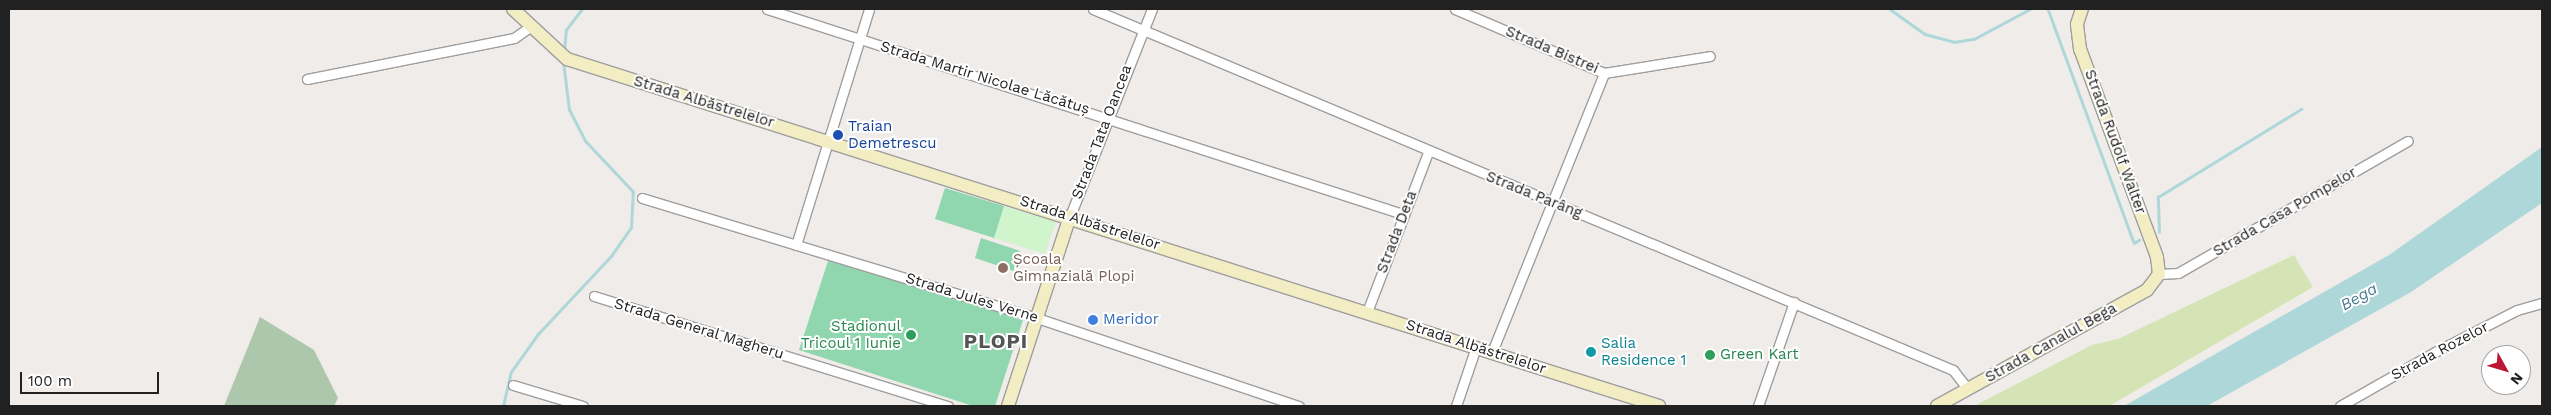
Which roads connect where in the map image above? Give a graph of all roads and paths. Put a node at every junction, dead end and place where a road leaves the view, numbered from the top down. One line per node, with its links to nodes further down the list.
1 (513, 9): 8 (street, Strada Albăstrelelor)
2 (767, 9): 10 (street, Strada Martir Nicolae Lăcătuș)
3 (869, 9): 10 (street)
4 (1093, 9): 9 (street, Strada Parâng)
5 (1152, 9): 9 (street)
6 (1455, 9): 12 (street, Strada Bistrei)
7 (2082, 9): 23 (street, Strada Rudolf Walter)
8 (532, 26): 13 (street); 15 (street, Strada Albăstrelelor)
9 (1142, 30): 14 (street, Strada Tata Oancea); 17 (street, Strada Parâng)
10 (858, 38): 14 (street, Strada Martir Nicolae Lăcătuș); 15 (street)
11 (1710, 56): 12 (street, Strada Bistrei)
12 (1604, 73): 19 (street)
13 (307, 79)
14 (1108, 117): 20 (street, Strada Martir Nicolae Lăcătuș); 21 (street, Strada Tata Oancea)
15 (827, 141): 21 (street, Strada Albăstrelelor); 22 (street)
16 (2408, 141): 23 (street, Strada Casa Pompelor)
17 (1428, 152): 19 (street, Strada Parâng); 20 (street, Strada Deta)
18 (642, 198): 22 (street, Strada Jules Verne)
19 (1550, 202): 25 (street, Strada Parâng); 30 (street)
20 (1403, 214): 27 (street, Strada Deta)
21 (1070, 216): 27 (street, Strada Albăstrelelor); 28 (street, Strada Tata Oancea)
22 (796, 245): 28 (street, Strada Jules Verne)
23 (2159, 274): 32 (street, Strada Canalul Bega)
24 (594, 296): 34 (street, Strada General Magheru)
25 (1794, 302): 32 (street, Strada Parâng); 39 (street)
26 (2542, 302): 41 (street, Strada Rozelor)
27 (1367, 312): 29 (street, Strada Albăstrelelor)
28 (1037, 318): 35 (street, Strada Tata Oancea); 36 (street, Strada Jules Verne)
29 (1476, 347): 30 (street, Strada Albăstrelelor); 37 (street)
30 (1492, 352): 38 (street, Strada Albăstrelelor)
31 (513, 385): 33 (street)
32 (1968, 389): 40 (street, Strada Canalul Bega)
33 (583, 406)
34 (948, 406)
35 (1008, 406)
36 (1299, 406)
37 (1456, 406)
38 (1659, 406)
39 (1758, 406)
40 (1938, 406)
41 (2340, 406)

